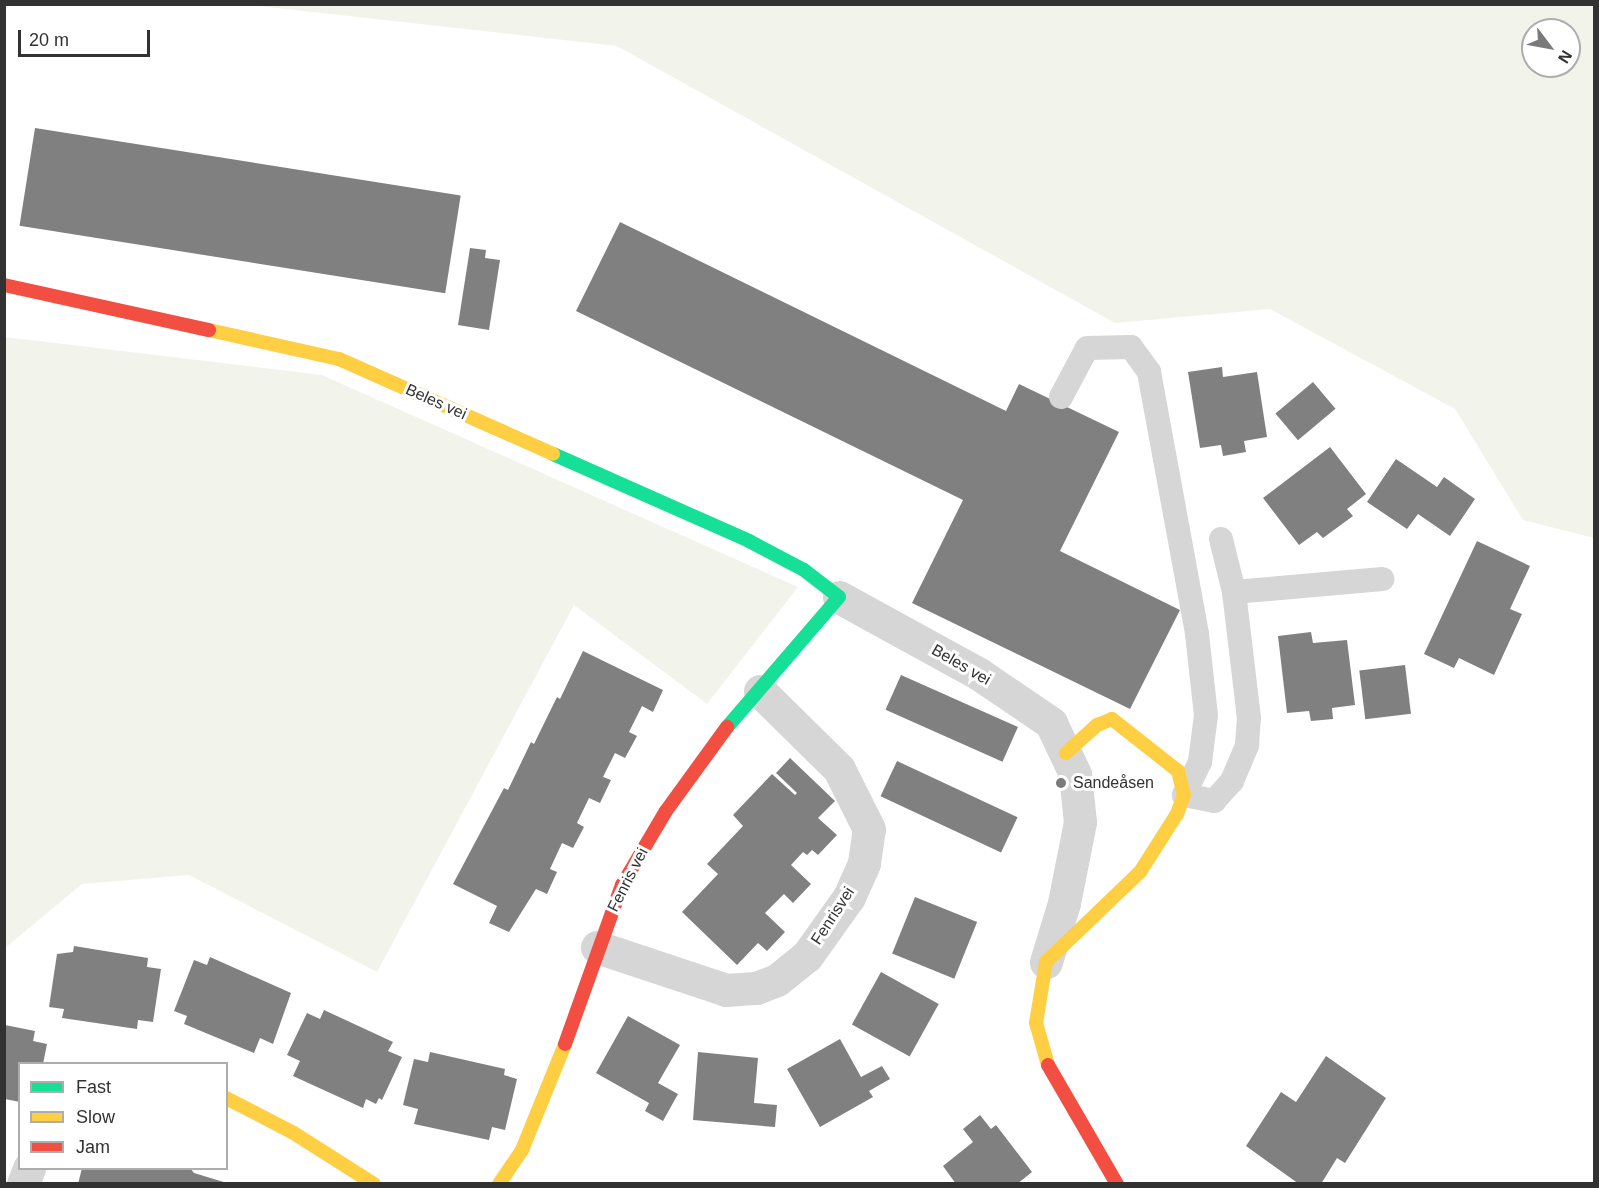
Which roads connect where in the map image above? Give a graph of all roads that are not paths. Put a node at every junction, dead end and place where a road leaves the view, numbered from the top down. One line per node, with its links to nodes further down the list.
1 (4, 285): 6 (street, Beles vei)
2 (1061, 398): 9 (lane)
3 (1221, 539): 5 (lane)
4 (1382, 579): 5 (lane)
5 (1234, 592): 9 (lane)
6 (832, 607): 7 (street, Fenris vei); 8 (street, Beles vei)
7 (759, 691): 10 (street, Fenris vei); 10 (street, Fenrisvei)
8 (1066, 753): 9 (street); 11 (street, Beles vei)
9 (1184, 795): 11 (street)
10 (597, 947): 14 (street, Fenris vei)
11 (1046, 962): 15 (street, Beles vei)
12 (228, 1099): 13 (street)
13 (369, 1183)
14 (499, 1184)
15 (1117, 1184)

